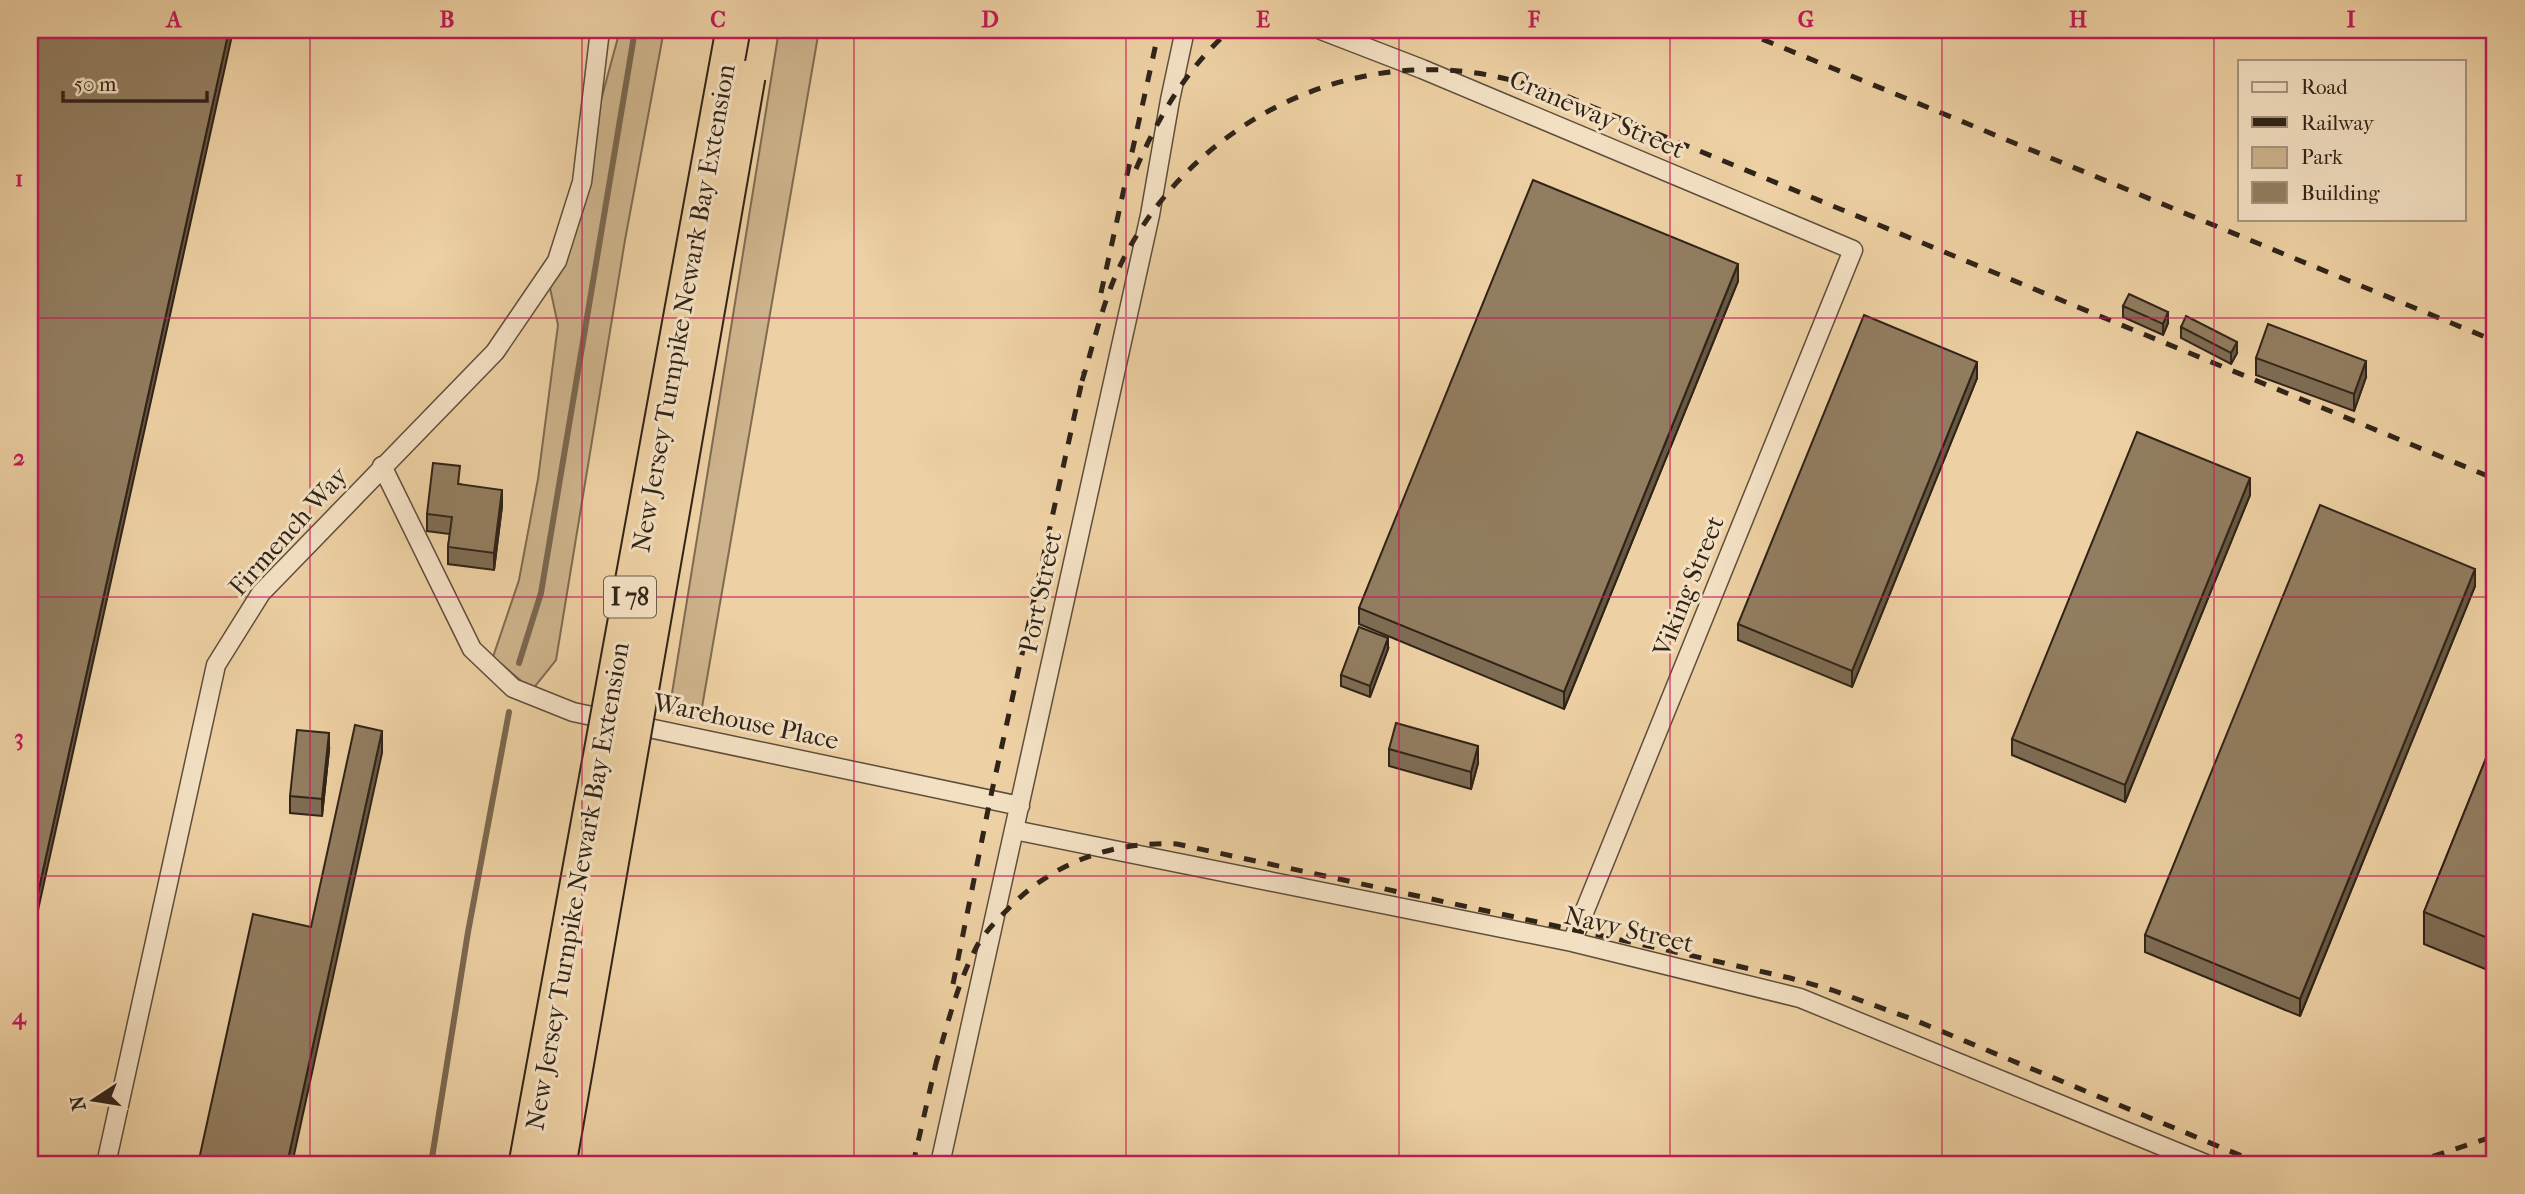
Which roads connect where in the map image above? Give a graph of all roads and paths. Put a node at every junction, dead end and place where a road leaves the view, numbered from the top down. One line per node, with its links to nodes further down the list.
1 (600, 30): 7 (street, Firmench Way)
2 (733, 30): 12 (highway, New Jersey Turnpike Newark Bay Extension / I 78, bridge)
3 (756, 30): 13 (highway, New Jersey Turnpike Newark Bay Extension / I 78, bridge)
4 (1185, 30): 8 (street, Port Street)
5 (1321, 30): 6 (street, Craneway Street)
6 (1853, 250): 10 (street, Viking Street)
7 (382, 466): 8 (street, Warehouse Place); 11 (street, Firmench Way)
8 (1020, 806): 9 (street, Port Street)
9 (1014, 830): 10 (street, Navy Street); 14 (street, Port Street)
10 (1572, 942): 15 (street, Navy Street)
11 (106, 1164)
12 (526, 1164)
13 (559, 1164)
14 (940, 1164)
15 (2206, 1164)

